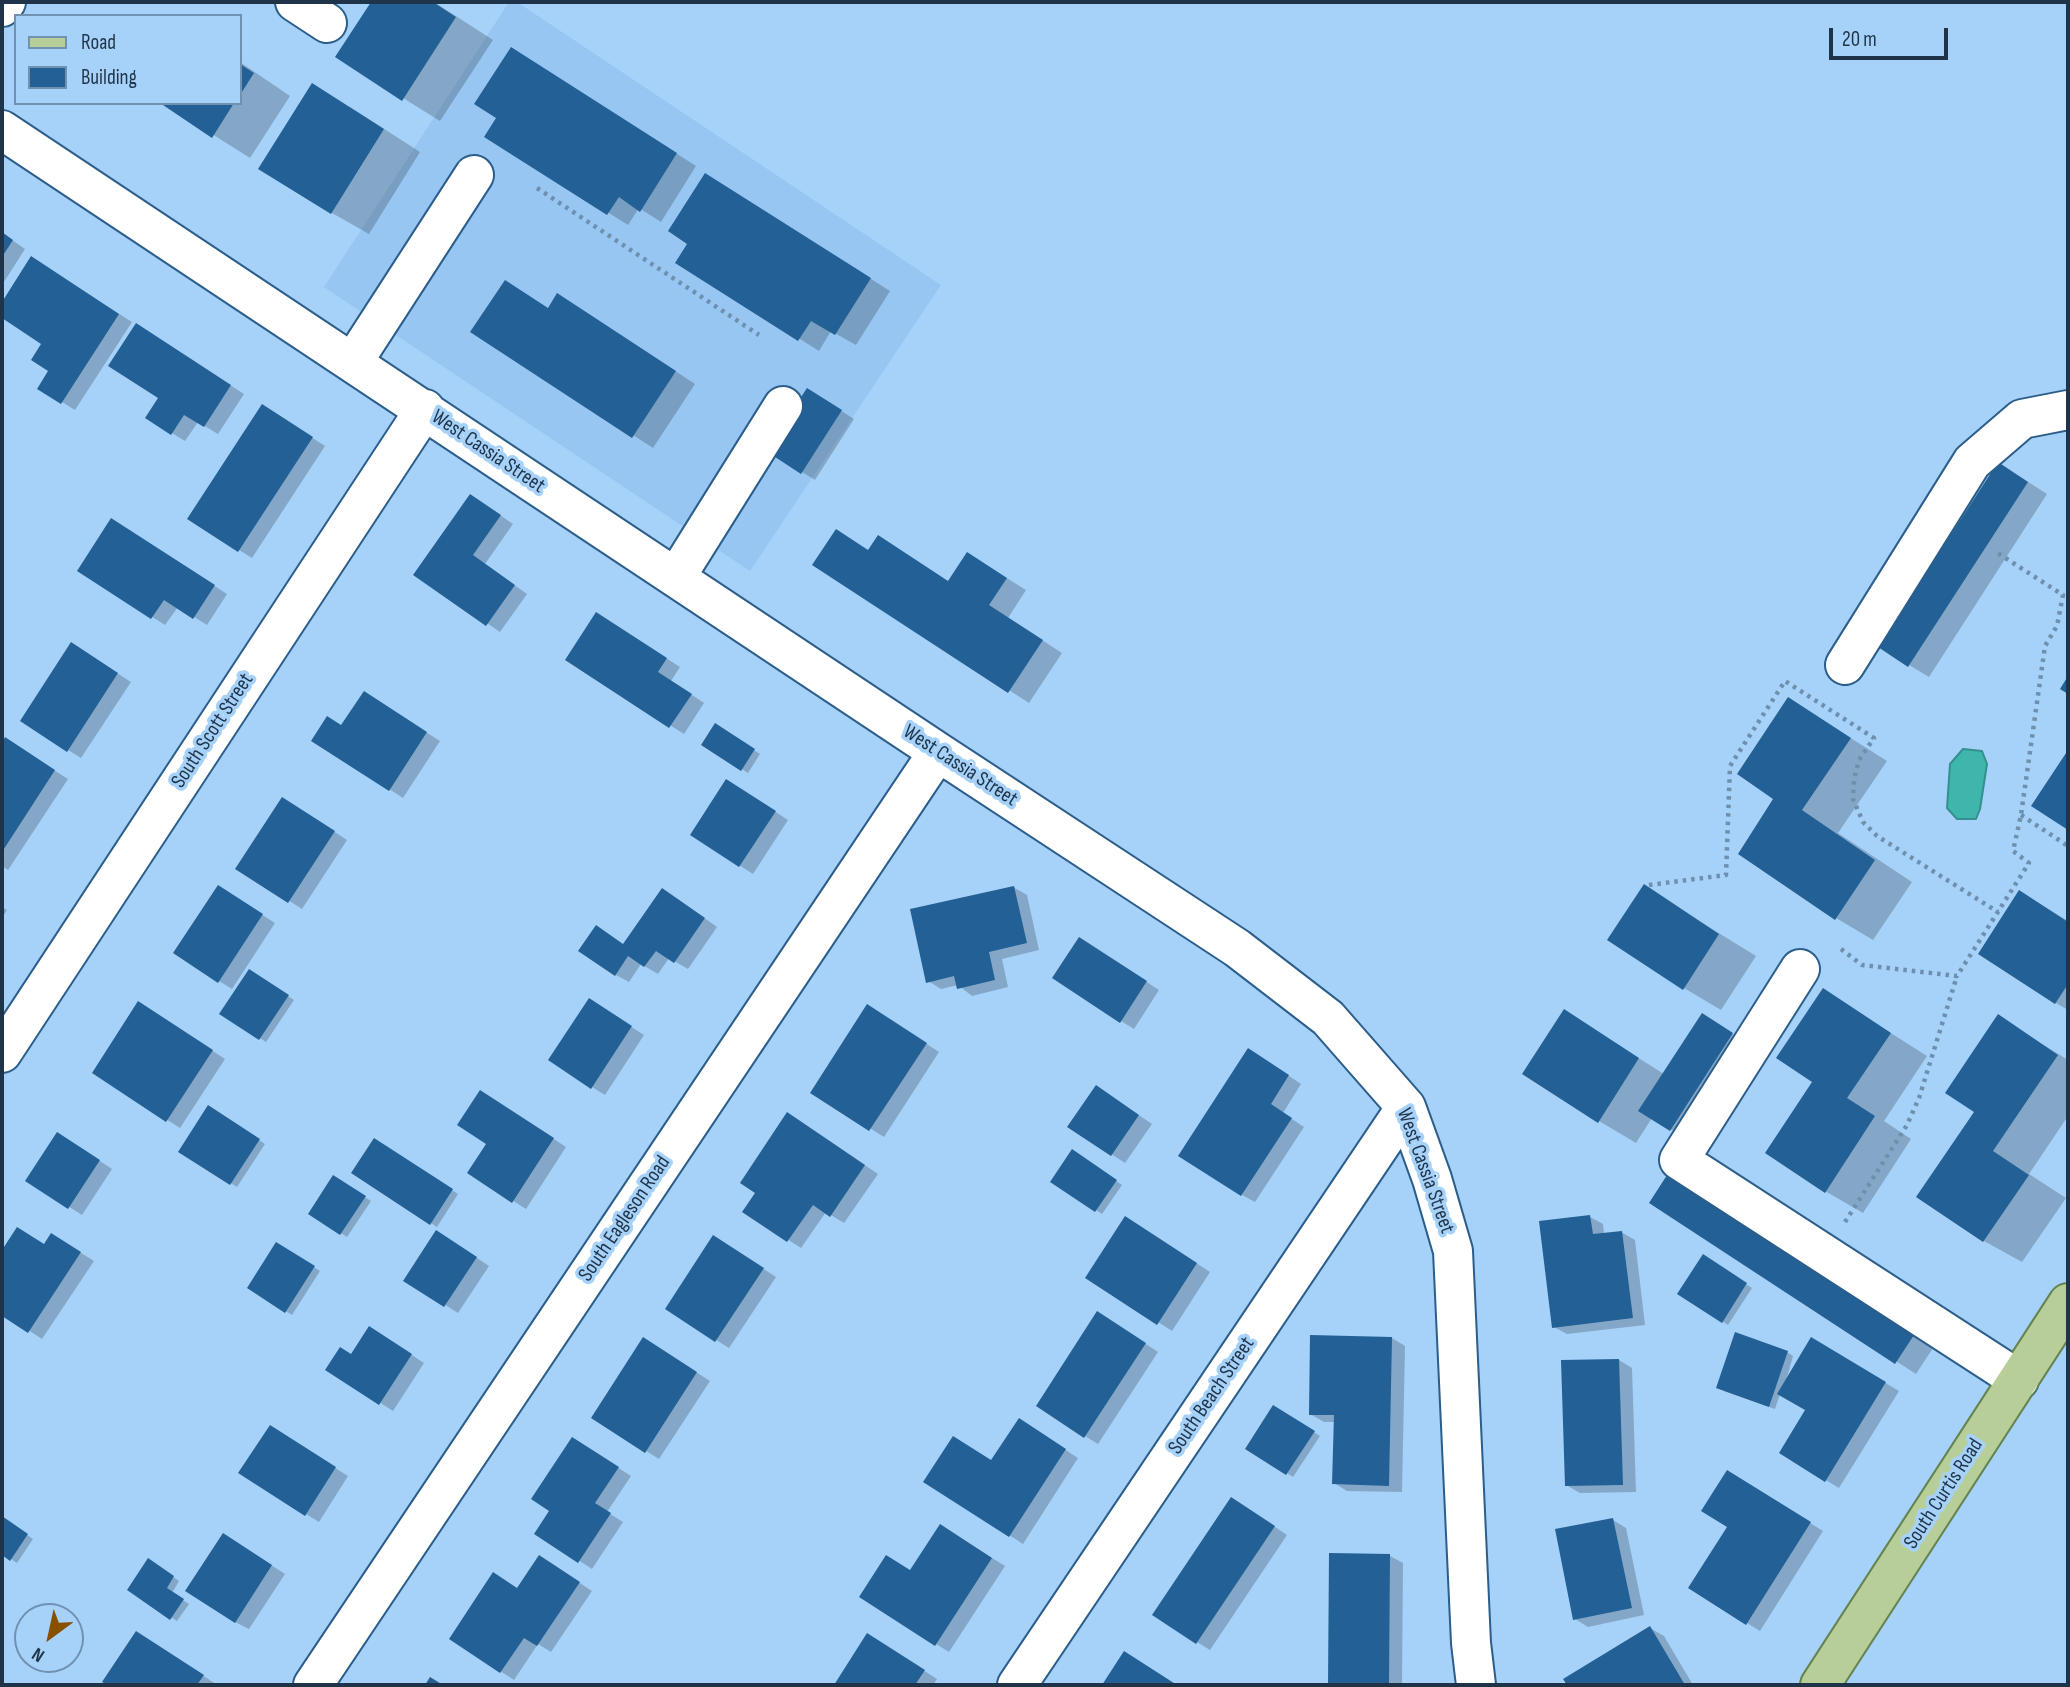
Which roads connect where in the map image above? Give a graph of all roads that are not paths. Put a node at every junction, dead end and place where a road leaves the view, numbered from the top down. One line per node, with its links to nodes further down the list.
1 (6, 2): 3 (street)
2 (295, 2): 4 (street)
3 (2, 7)
4 (327, 23)
5 (2, 130): 7 (street, West Cassia Street)
6 (474, 175): 7 (street)
7 (353, 362): 9 (street, West Cassia Street)
8 (783, 406): 11 (street)
9 (425, 409): 11 (street, West Cassia Street); 15 (street, South Scott Street)
10 (2068, 410): 12 (street)
11 (676, 577): 13 (street, West Cassia Street)
12 (1845, 665)
13 (938, 752): 16 (street, West Cassia Street); 19 (street, South Eagleson Road)
14 (1800, 969): 18 (street)
15 (2, 1053)
16 (1406, 1107): 20 (street, South Beach Street); 21 (street, West Cassia Street)
17 (2068, 1303): 18 (main road, South Curtis Road)
18 (2019, 1380): 22 (main road, South Curtis Road)
19 (313, 1685)
20 (1017, 1685)
21 (1476, 1685)
22 (1820, 1685)

